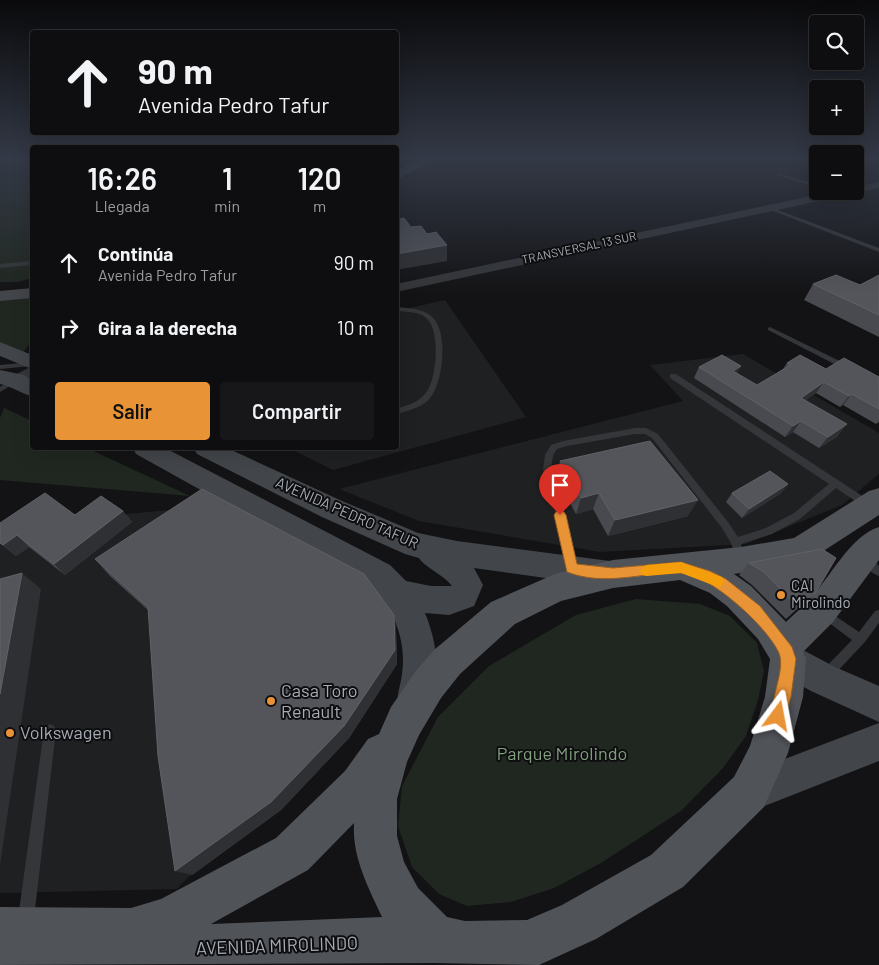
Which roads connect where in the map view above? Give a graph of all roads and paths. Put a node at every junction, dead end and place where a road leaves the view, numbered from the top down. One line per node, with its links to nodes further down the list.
1 (786, 204): 2 (street, TRANSVERSAL 13 SUR)
2 (770, 208): 3 (lane); 6 (street, TRANSVERSAL 13 SUR)
3 (879, 250)
4 (30, 263): 5 (lane)
5 (0, 266)
6 (399, 287)
7 (30, 293): 8 (main road)
8 (0, 296)
9 (399, 309): 17 (lane)
10 (770, 329): 14 (lane)
11 (0, 348): 12 (main road)
12 (30, 363)
13 (30, 366): 16 (lane)
14 (854, 371)
15 (673, 376): 20 (lane)
16 (13, 379)
17 (399, 410)
18 (149, 450): 28 (main road, AVENIDA PEDRO TAFUR)
19 (217, 450): 22 (main road, AVENIDA PEDRO TAFUR)
20 (836, 484): 21 (lane); 23 (lane)
21 (875, 503): 23 (main road)
22 (416, 545): 26 (main road, AVENIDA PEDRO TAFUR); 28 (main road)
23 (738, 551): 25 (main road); 26 (lane)
24 (874, 556): 29 (main road)
25 (681, 567): 27 (main road); 32 (main road)
26 (571, 568): 27 (main road, AVENIDA PEDRO TAFUR)
27 (613, 574): 35 (main road)
28 (397, 593): 35 (main road, AVENIDA PEDRO TAFUR)
29 (821, 611): 31 (lane); 32 (main road)
30 (879, 615): 31 (lane)
31 (860, 639): 33 (lane)
32 (786, 653): 33 (main road); 38 (main road)
33 (823, 679): 34 (main road)
34 (879, 704)
35 (409, 714): 39 (main road); 40 (main road)
36 (50, 730): 39 (lane)
37 (879, 742): 38 (main road)
38 (749, 792): 40 (main road, AVENIDA MIROLINDO)
39 (8, 940): 40 (main road, AVENIDA MIROLINDO)
40 (456, 948)

